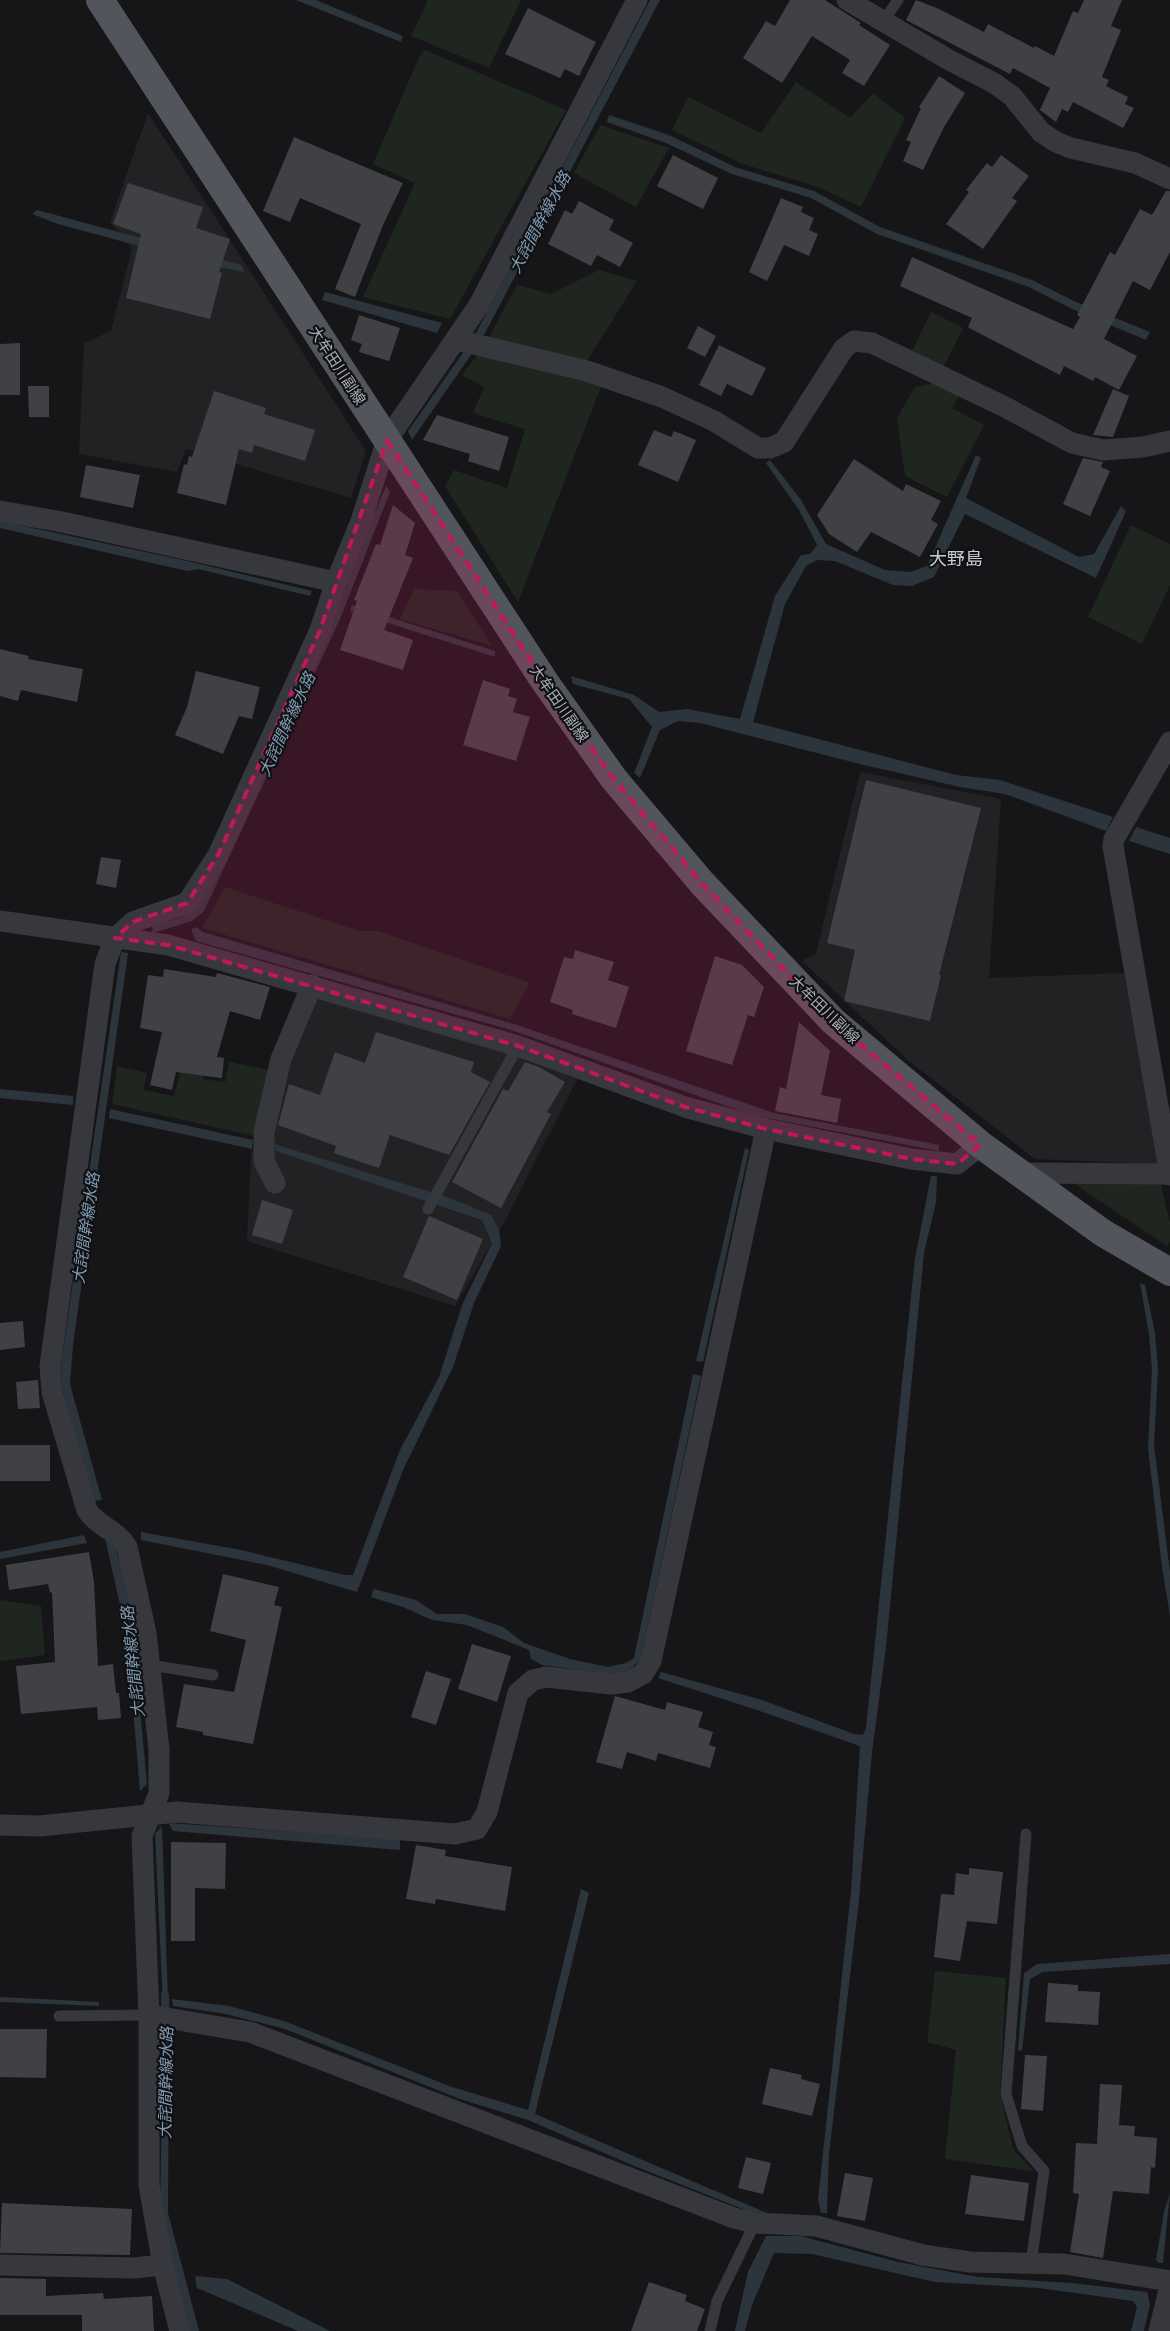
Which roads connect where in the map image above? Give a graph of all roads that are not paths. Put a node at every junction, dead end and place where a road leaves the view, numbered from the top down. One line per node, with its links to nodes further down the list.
1 (100, 0): 8 (main road, 大牟田川副線)
2 (637, 0): 7 (street)
3 (847, 0): 5 (street)
4 (898, 0): 5 (lane)
5 (883, 22): 6 (street)
6 (1170, 179)
7 (457, 340): 8 (street); 9 (street)
8 (387, 440): 11 (street); 18 (main road, 大牟田川副線)
9 (1170, 441)
10 (0, 511): 11 (street)
11 (336, 582): 14 (street)
12 (1170, 742): 20 (street)
13 (0, 921): 14 (street)
14 (115, 938): 15 (street); 24 (street)
15 (312, 985): 16 (street); 21 (street)
16 (518, 1046): 17 (street); 22 (lane)
17 (766, 1129): 18 (street); 26 (street)
18 (981, 1145): 19 (main road, 大牟田川副線)
19 (1020, 1172): 20 (street); 23 (main road, 大牟田川副線)
20 (1170, 1175)
21 (275, 1183)
22 (428, 1209)
23 (1170, 1272)
24 (150, 1665): 25 (lane); 26 (street)
25 (213, 1675)
26 (150, 1815): 27 (street); 29 (street)
27 (0, 1825)
28 (1026, 1834): 32 (lane)
29 (148, 2014): 30 (lane); 31 (street); 34 (street)
30 (59, 2016)
31 (756, 2223): 32 (street); 38 (lane)
32 (1032, 2263): 35 (street)
33 (0, 2265): 34 (street)
34 (163, 2265): 37 (street)
35 (1170, 2281)
36 (1170, 2286): 39 (street)
37 (180, 2331)
38 (710, 2331)
39 (1159, 2331)

